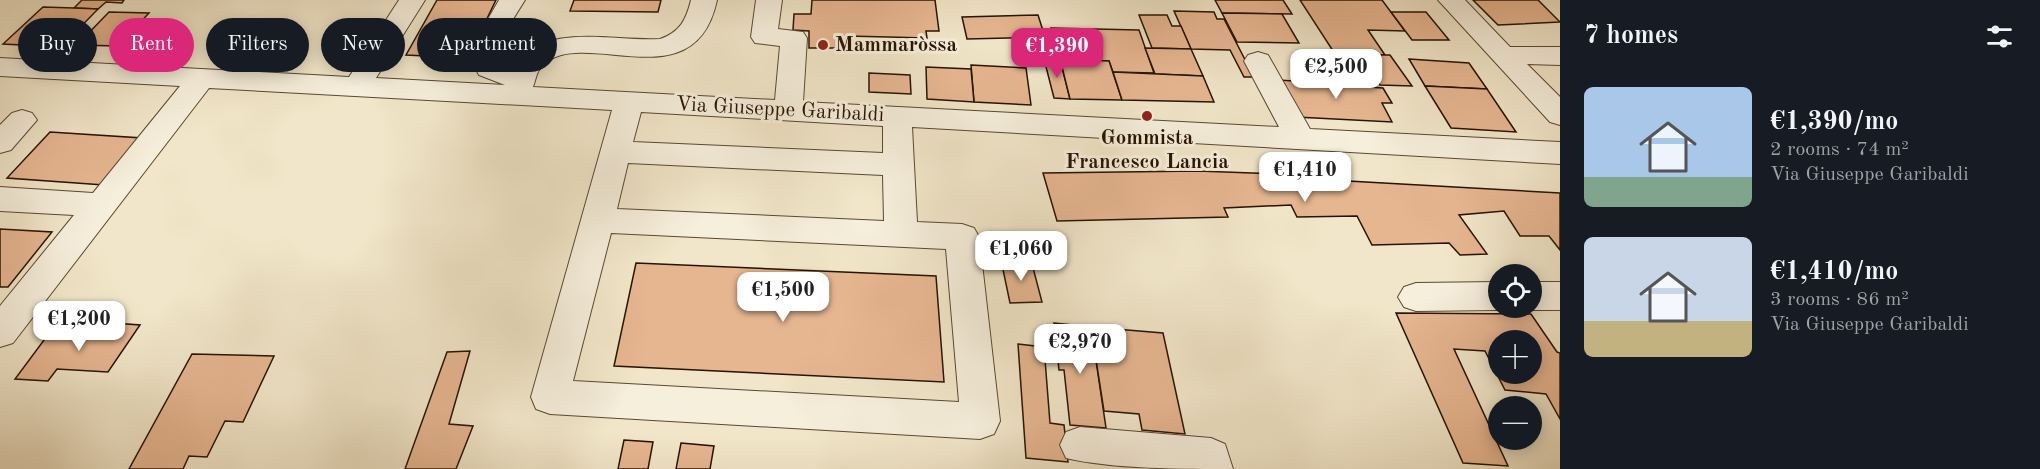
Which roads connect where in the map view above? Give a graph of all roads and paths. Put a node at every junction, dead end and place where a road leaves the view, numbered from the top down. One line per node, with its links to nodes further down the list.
1 (412, 0): 12 (street)
2 (512, 0): 11 (street)
3 (704, 0): 11 (street)
4 (769, 0): 14 (street)
5 (1451, 0): 6 (street)
6 (1503, 55): 7 (street); 15 (street)
7 (1560, 56)
8 (1258, 61): 18 (street)
9 (0, 68): 10 (street, Via Giuseppe Garibaldi)
10 (201, 79): 12 (street, Via Giuseppe Garibaldi); 24 (street)
11 (519, 86): 12 (street, Via Giuseppe Garibaldi); 13 (street, Via Giuseppe Garibaldi)
12 (357, 87)
13 (629, 102): 14 (street, Via Giuseppe Garibaldi); 20 (street)
14 (788, 110): 16 (street, Via Giuseppe Garibaldi)
15 (1560, 115)
16 (897, 117): 18 (street, Via Giuseppe Garibaldi); 22 (street)
17 (22, 120): 19 (street)
18 (1300, 138): 21 (street, Via Giuseppe Garibaldi)
19 (0, 143)
20 (616, 152): 22 (street); 25 (street)
21 (1560, 153)
22 (898, 165): 26 (street)
23 (0, 199): 24 (street)
24 (101, 205): 31 (street)
25 (598, 220): 26 (street); 26 (street)
26 (901, 234)
27 (1488, 296): 30 (street)
28 (1542, 296): 29 (street)
29 (1560, 296)
30 (1416, 297)
31 (0, 332)
32 (1080, 445): 33 (street)
33 (1212, 469)

